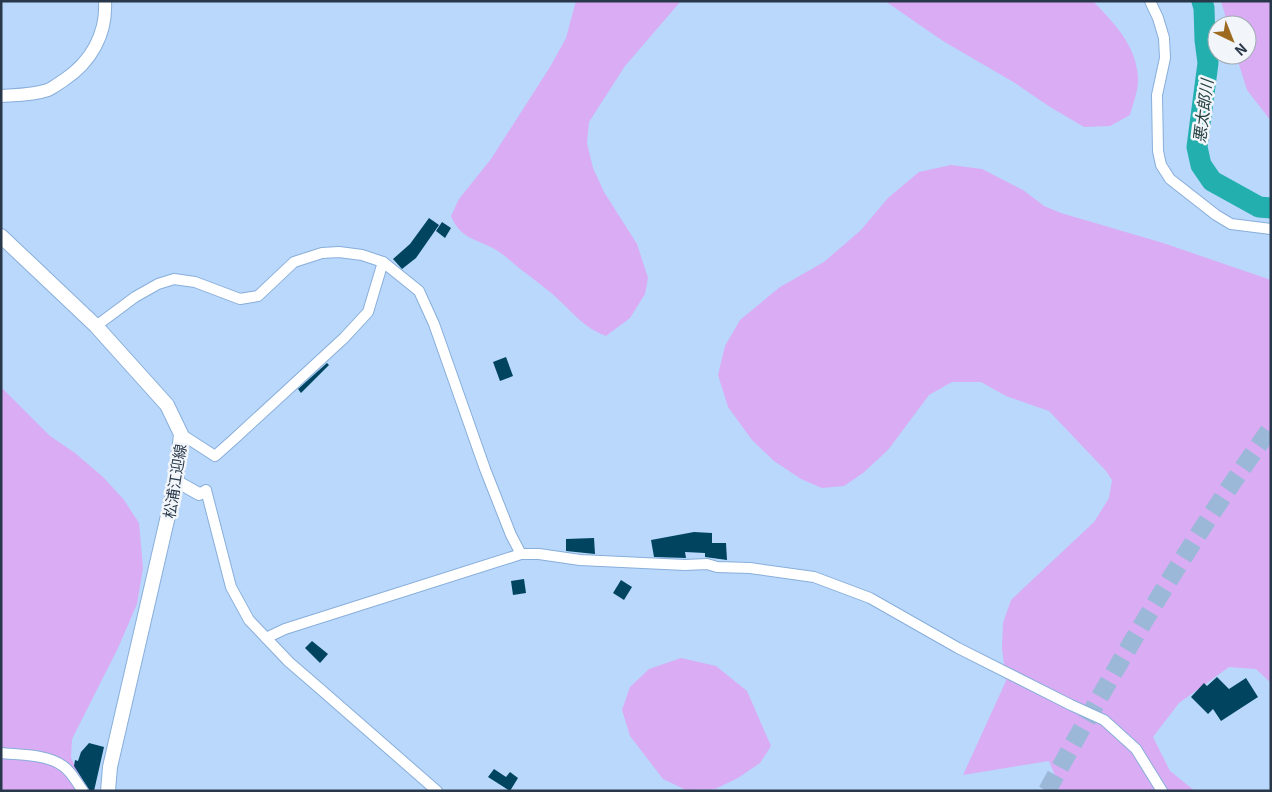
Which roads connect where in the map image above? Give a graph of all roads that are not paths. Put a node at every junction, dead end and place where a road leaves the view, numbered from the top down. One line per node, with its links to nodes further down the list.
1 (105, 1): 3 (street)
2 (1150, 1): 4 (street)
3 (1, 96)
4 (1271, 229)
5 (1, 236): 7 (main road, 松浦江迎線)
6 (383, 262): 7 (street); 8 (street); 11 (street)
7 (96, 326): 8 (main road, 松浦江迎線)
8 (181, 434): 9 (main road, 松浦江迎線)
9 (176, 481): 10 (street); 15 (main road, 松浦江迎線)
10 (199, 494): 12 (street)
11 (521, 554): 12 (street); 17 (street)
12 (266, 638): 16 (street)
13 (1, 753): 14 (street)
14 (83, 791)
15 (108, 791)
16 (436, 791)
17 (1162, 791)

